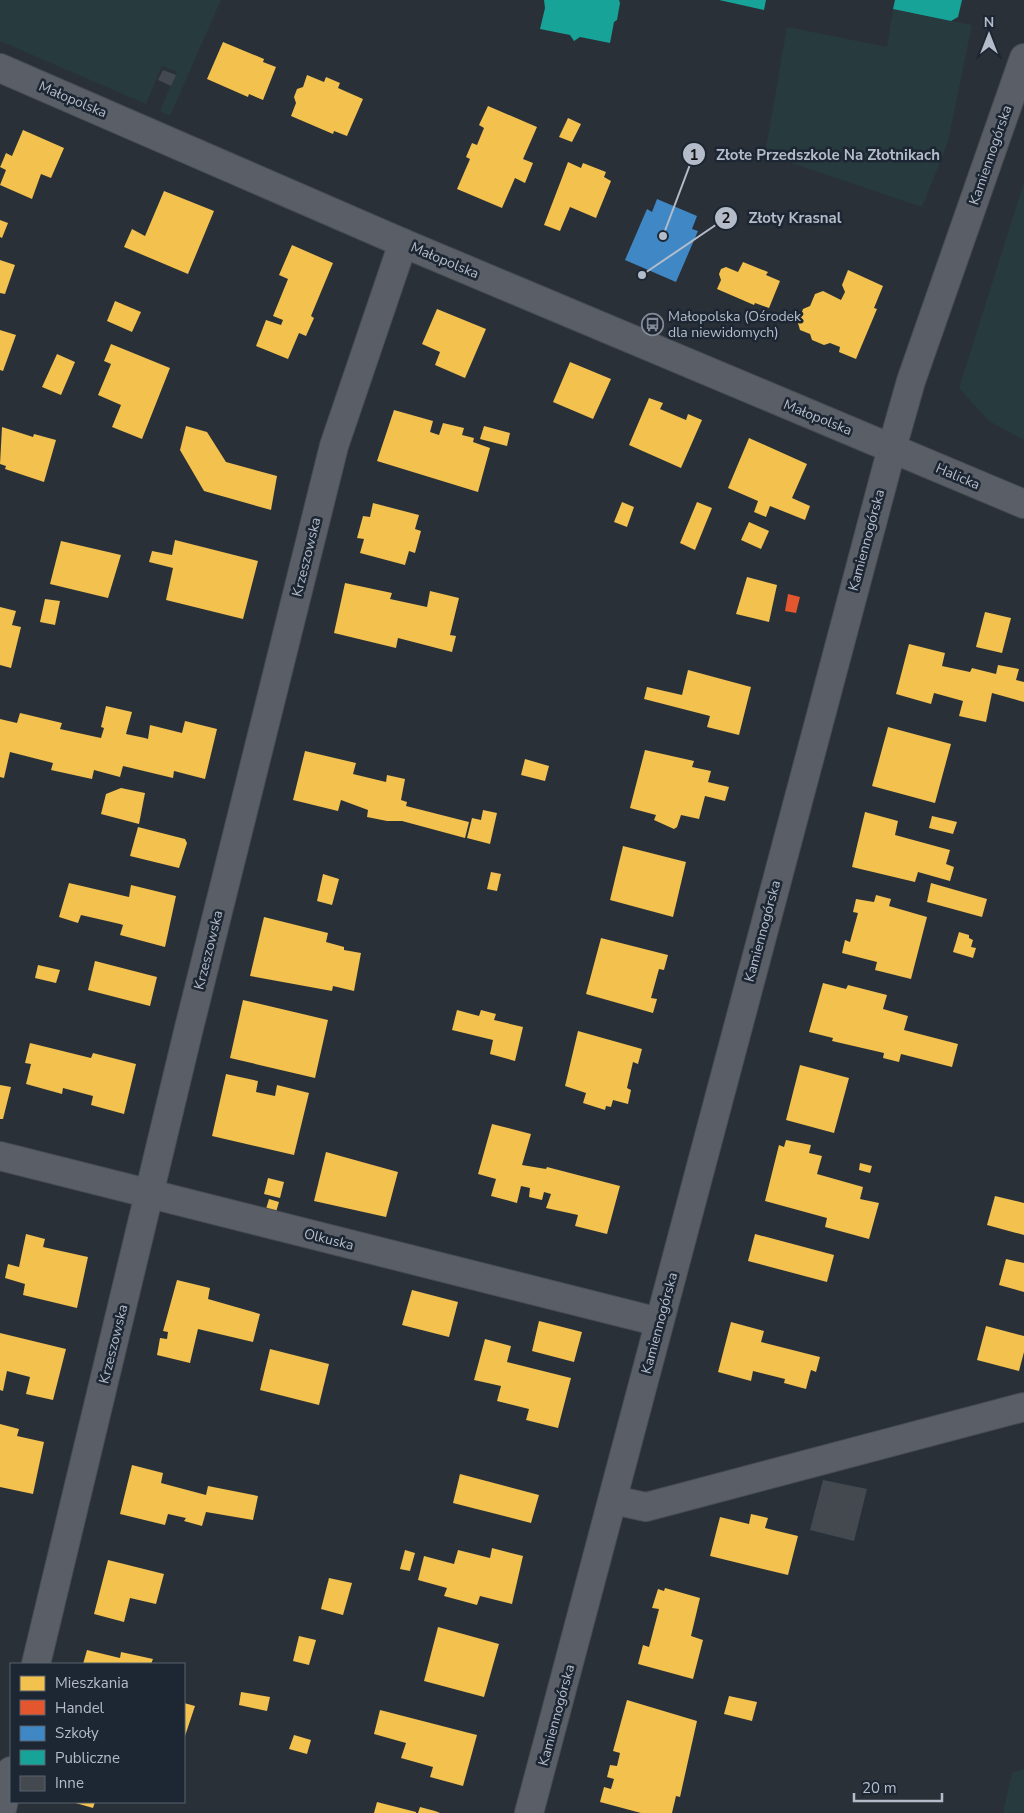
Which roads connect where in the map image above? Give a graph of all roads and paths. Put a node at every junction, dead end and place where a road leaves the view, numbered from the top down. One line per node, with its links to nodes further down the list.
1 (1024, 58): 4 (street, Kamiennogórska)
2 (0, 68): 3 (street, Małopolska)
3 (403, 243): 4 (street, Małopolska); 7 (street, Krzeszowska)
4 (892, 448): 5 (street, Halicka); 8 (street, Kamiennogórska)
5 (1024, 504)
6 (0, 1156): 7 (street, Olkuska)
7 (150, 1194): 8 (street, Olkuska); 11 (street, Krzeszowska)
8 (659, 1322): 10 (street, Kamiennogórska)
9 (1024, 1407): 10 (street)
10 (613, 1500): 14 (street, Kamiennogórska)
11 (36, 1663)
12 (10, 1775): 13 (street)
13 (1, 1813)
14 (530, 1813)

